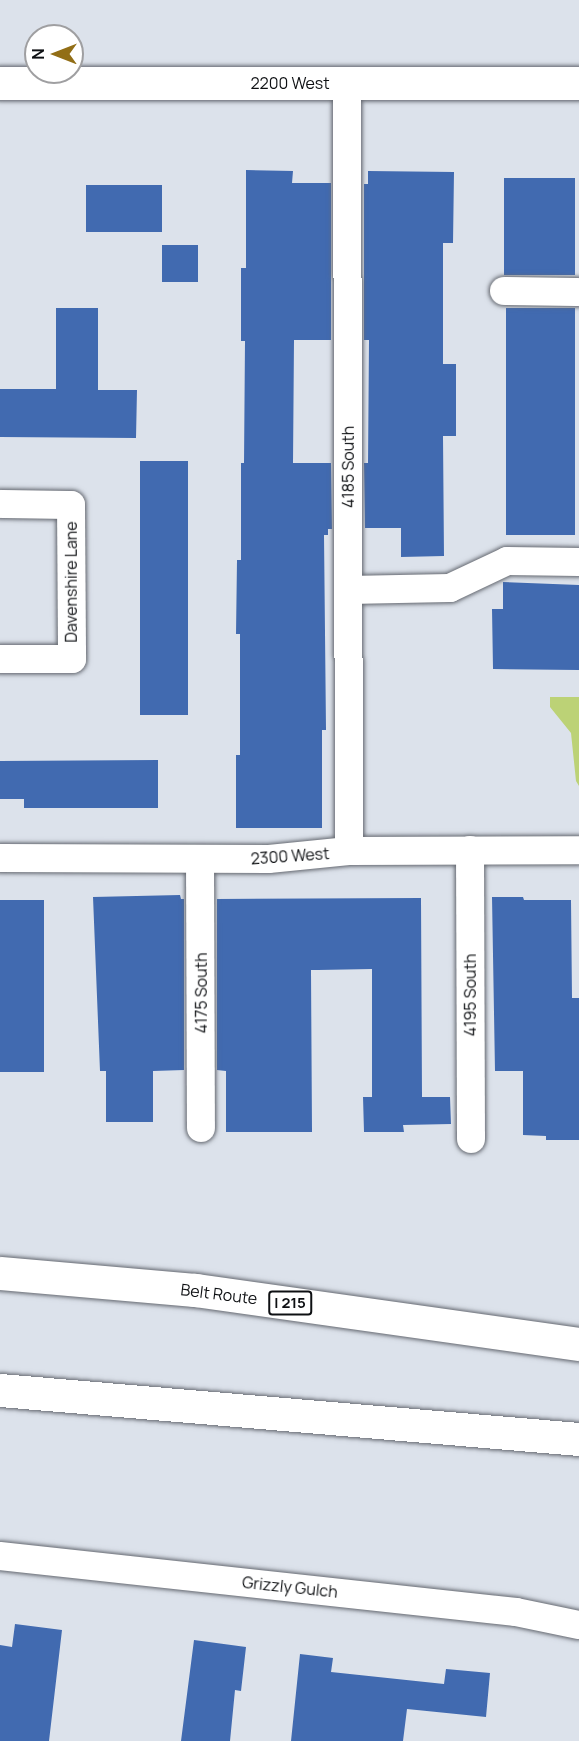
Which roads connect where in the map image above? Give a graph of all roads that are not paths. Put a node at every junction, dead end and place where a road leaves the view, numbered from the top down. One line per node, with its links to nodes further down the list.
1 (0, 83): 2 (main road, 2200 West)
2 (346, 83): 3 (main road, 2200 West); 8 (street, 4185 South)
3 (579, 83)
4 (504, 291): 5 (street)
5 (579, 292)
6 (0, 504): 9 (street, Davenshire Lane)
7 (579, 562): 8 (street)
8 (348, 590): 12 (street, 4185 South)
9 (0, 659)
10 (470, 850): 11 (street, 2300 West); 12 (street, 2300 West); 16 (street, 4195 South)
11 (579, 850)
12 (349, 851): 14 (street, 2300 West)
13 (0, 858): 14 (street, 2300 West)
14 (200, 859): 15 (street, 4175 South)
15 (201, 1128)
16 (471, 1139)
17 (0, 1273): 18 (main road, Belt Route / I 215)
18 (579, 1344)
19 (0, 1390): 20 (main road)
20 (579, 1440)
21 (0, 1556): 22 (street, Grizzly Gulch)
22 (579, 1625)

